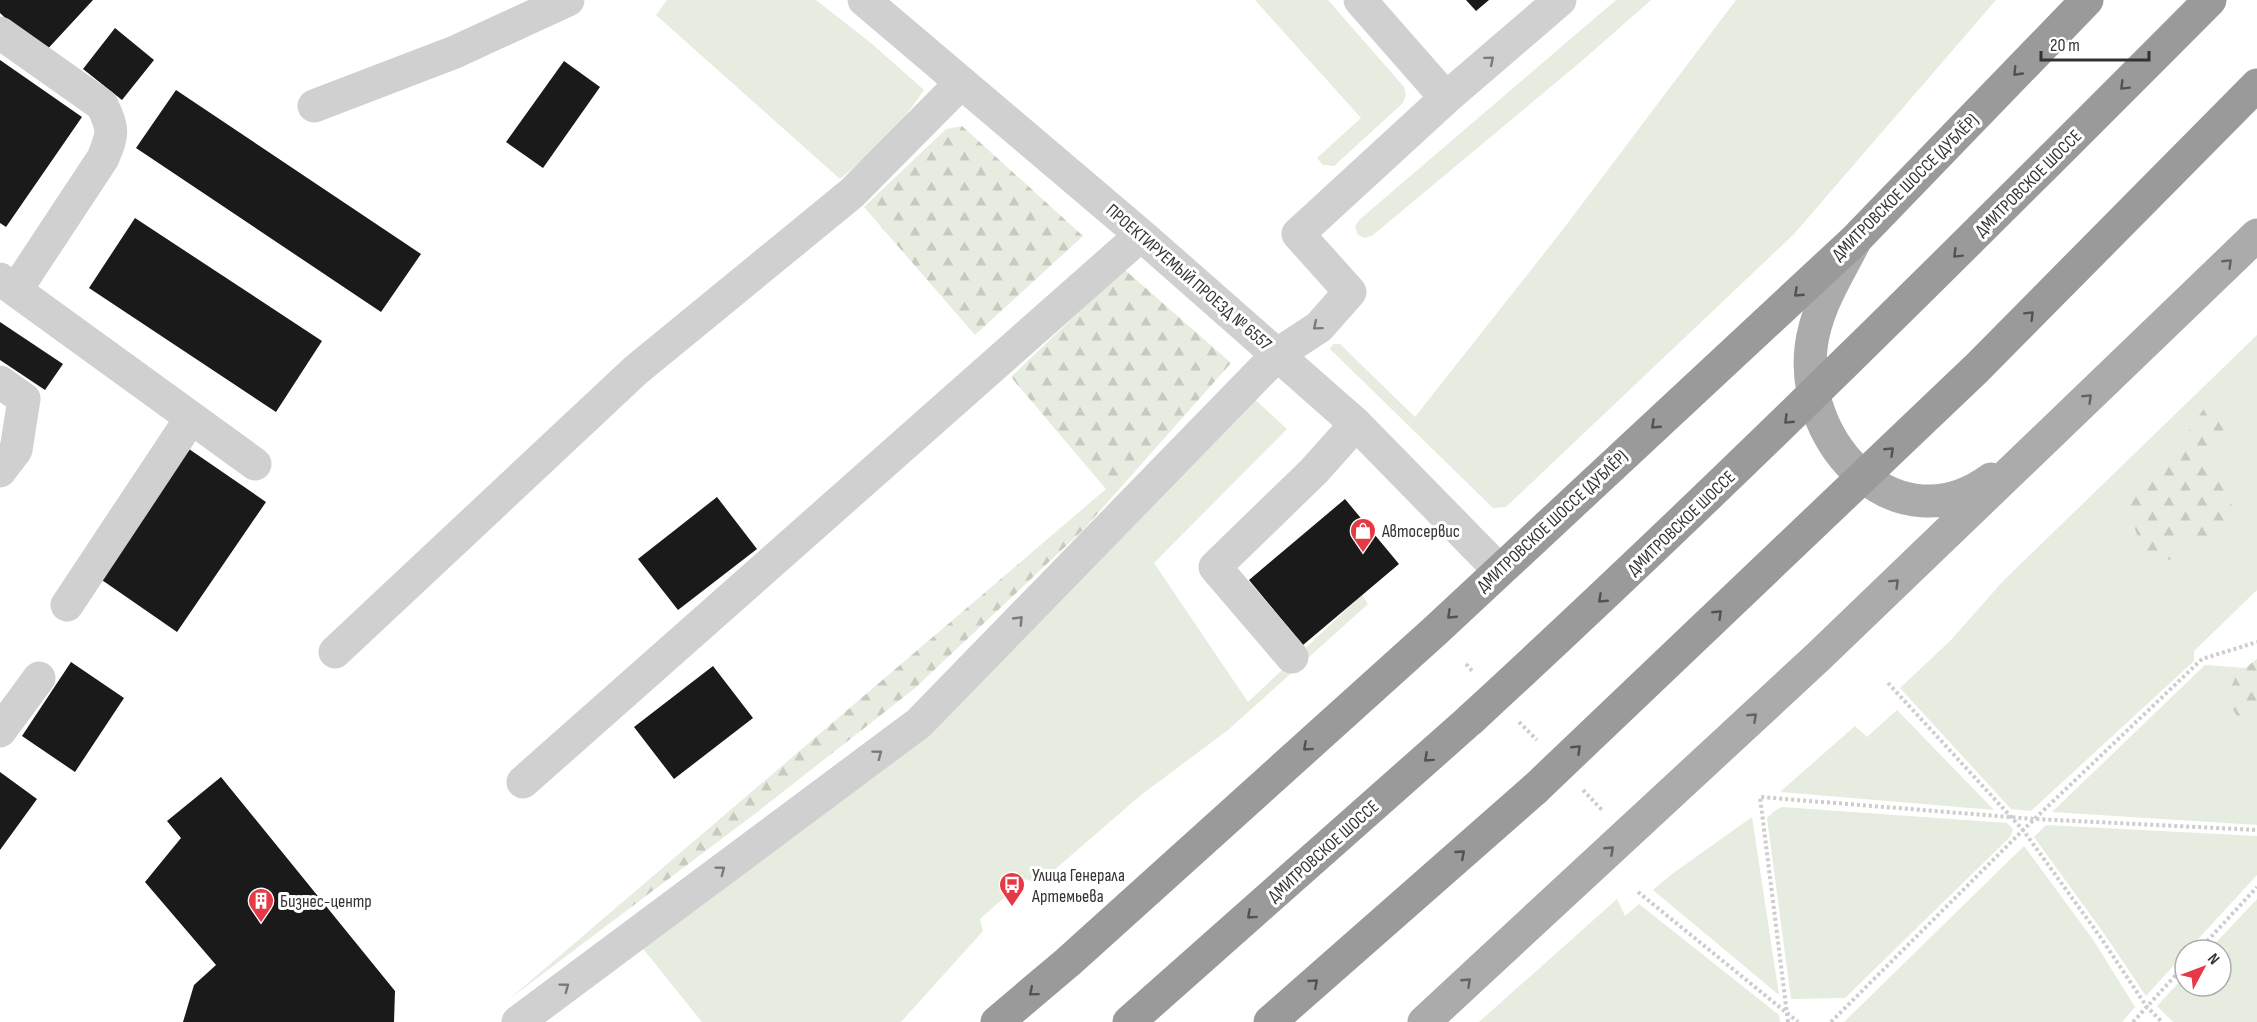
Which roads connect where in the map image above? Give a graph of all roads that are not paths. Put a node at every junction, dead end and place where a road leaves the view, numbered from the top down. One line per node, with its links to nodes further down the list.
1 (568, 0): 11 (street)
2 (864, 0): 8 (street, ПРОЕКТИРУЕМЫЙ ПРОЕЗД № 6557)
3 (1360, 0): 10 (street)
4 (1560, 0): 10 (street, one-way to 4)
5 (2087, 0): 14 (highway, ДМИТРОВСКОЕ ШОССЕ (ДУБЛЁР), one-way to 14)
6 (2210, 0): 32 (highway, ДМИТРОВСКОЕ ШОССЕ, one-way to 32, bridge)
7 (0, 33): 15 (street)
8 (961, 83): 12 (street, ПРОЕКТИРУЕМЫЙ ПРОЕЗД № 6557); 25 (street)
9 (2257, 85): 33 (highway, one-way to 9, bridge)
10 (1446, 98): 16 (street, one-way to 16)
11 (314, 106)
12 (1141, 235): 16 (street, ПРОЕКТИРУЕМЫЙ ПРОЕЗД № 6557); 29 (street)
13 (2257, 235): 20 (main road, one-way to 13)
14 (1856, 239): 20 (main road); 23 (highway, ДМИТРОВСКОЕ ШОССЕ (ДУБЛЁР), one-way to 23)
15 (8, 284): 18 (street)
16 (1278, 354): 19 (street, ПРОЕКТИРУЕМЫЙ ПРОЕЗД № 6557); 30 (street, one-way to 16)
17 (0, 382): 22 (street)
18 (191, 418): 21 (street); 24 (street)
19 (1356, 424): 23 (street, ПРОЕКТИРУЕМЫЙ ПРОЕЗД № 6557); 26 (street)
20 (2046, 439): 34 (main road, one-way to 20)
21 (255, 464)
22 (0, 471)
23 (1498, 570): 31 (highway, ДМИТРОВСКОЕ ШОССЕ (ДУБЛЁР), one-way to 31)
24 (67, 605)
25 (335, 652)
26 (1293, 657)
27 (39, 678): 28 (street)
28 (0, 730)
29 (523, 782)
30 (518, 1022)
31 (997, 1022)
32 (1130, 1022)
33 (1270, 1022)
34 (1424, 1022)

